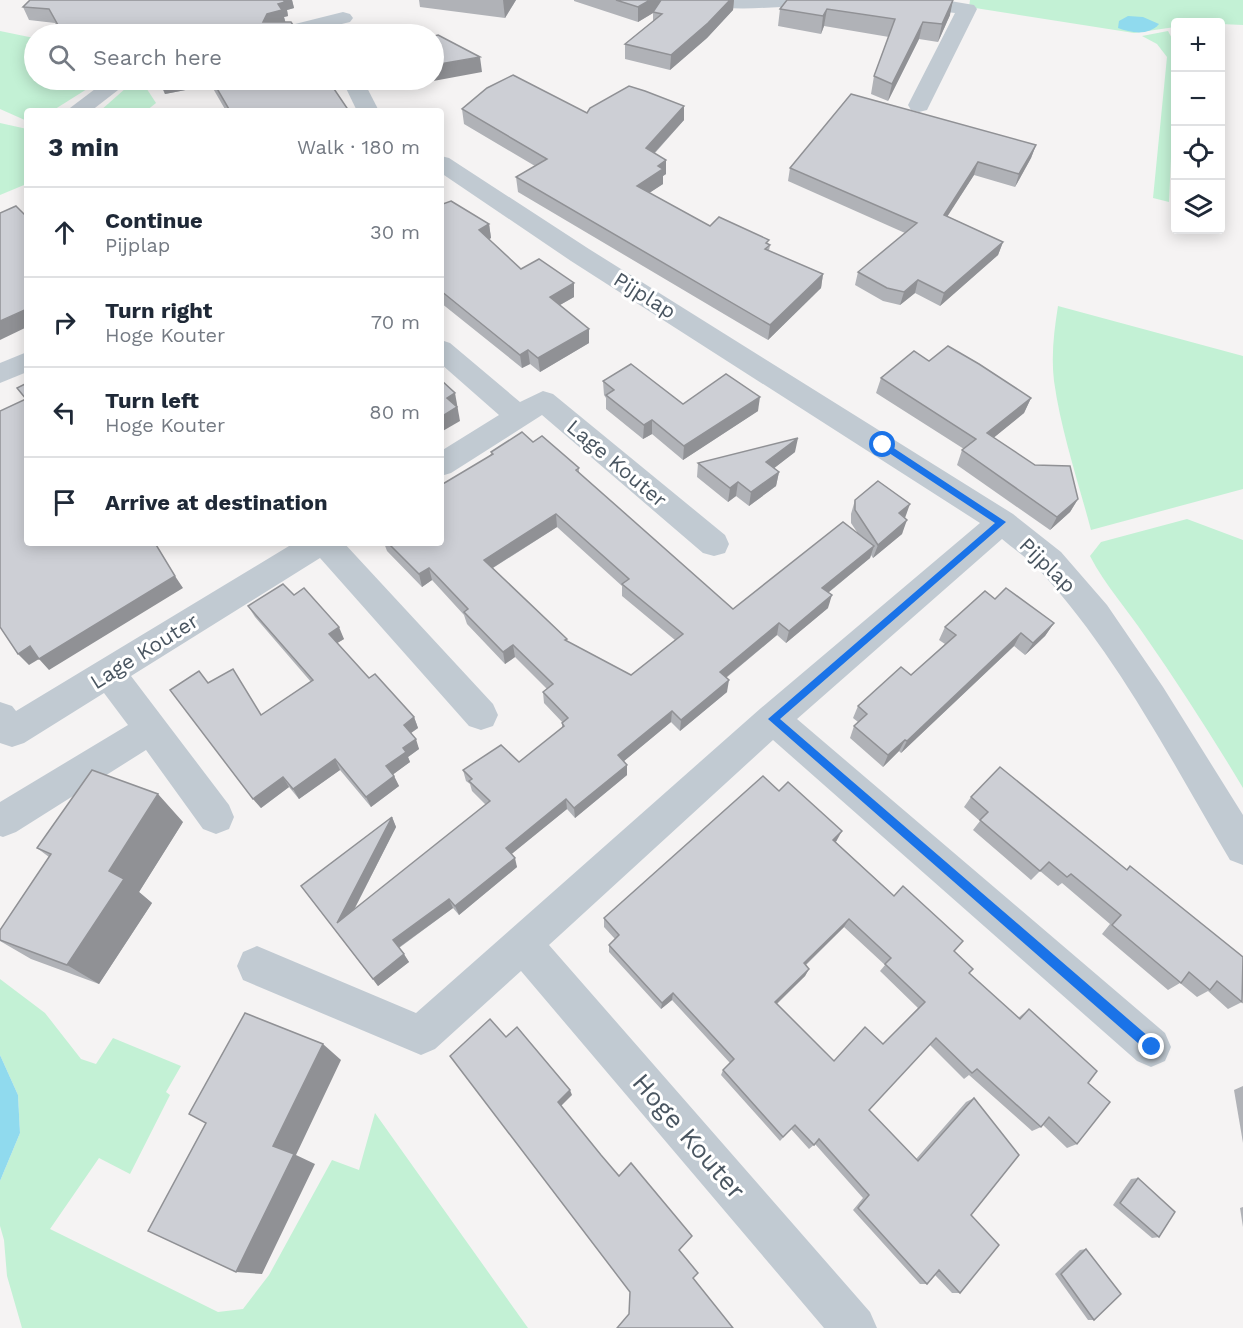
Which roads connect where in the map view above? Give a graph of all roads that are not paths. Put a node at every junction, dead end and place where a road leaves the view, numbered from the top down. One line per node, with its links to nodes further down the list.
1 (331, 0): 5 (street)
2 (708, 0): 3 (street)
3 (800, 0)
4 (898, 0): 9 (street)
5 (345, 24)
6 (106, 90): 10 (street)
7 (362, 90): 11 (street)
8 (376, 90): 12 (street)
9 (919, 105)
10 (81, 108)
11 (377, 108)
12 (378, 108)
13 (444, 165): 15 (street, Pijplap)
14 (444, 186): 15 (street, Pijplap)
15 (580, 255): 21 (street, Pijplap)
16 (444, 353): 19 (street)
17 (24, 362): 18 (street)
18 (0, 374)
19 (517, 416): 20 (street, Lage Kouter); 22 (street, Lage Kouter)
20 (444, 463)
21 (1002, 522): 28 (street); 33 (street, Pijplap)
22 (714, 544)
23 (306, 546): 25 (street, Lage Kouter)
24 (328, 546): 27 (street)
25 (284, 551): 26 (street, Lage Kouter)
26 (109, 673): 29 (street); 30 (street, Lage Kouter)
27 (481, 715)
28 (773, 719): 34 (street); 36 (street)
29 (150, 729): 31 (street); 32 (street)
30 (4, 730)
31 (216, 817)
32 (3, 820)
33 (1243, 848)
34 (523, 944): 35 (street); 37 (street, Hoge Kouter)
35 (257, 966)
36 (1152, 1047)
37 (854, 1328)

